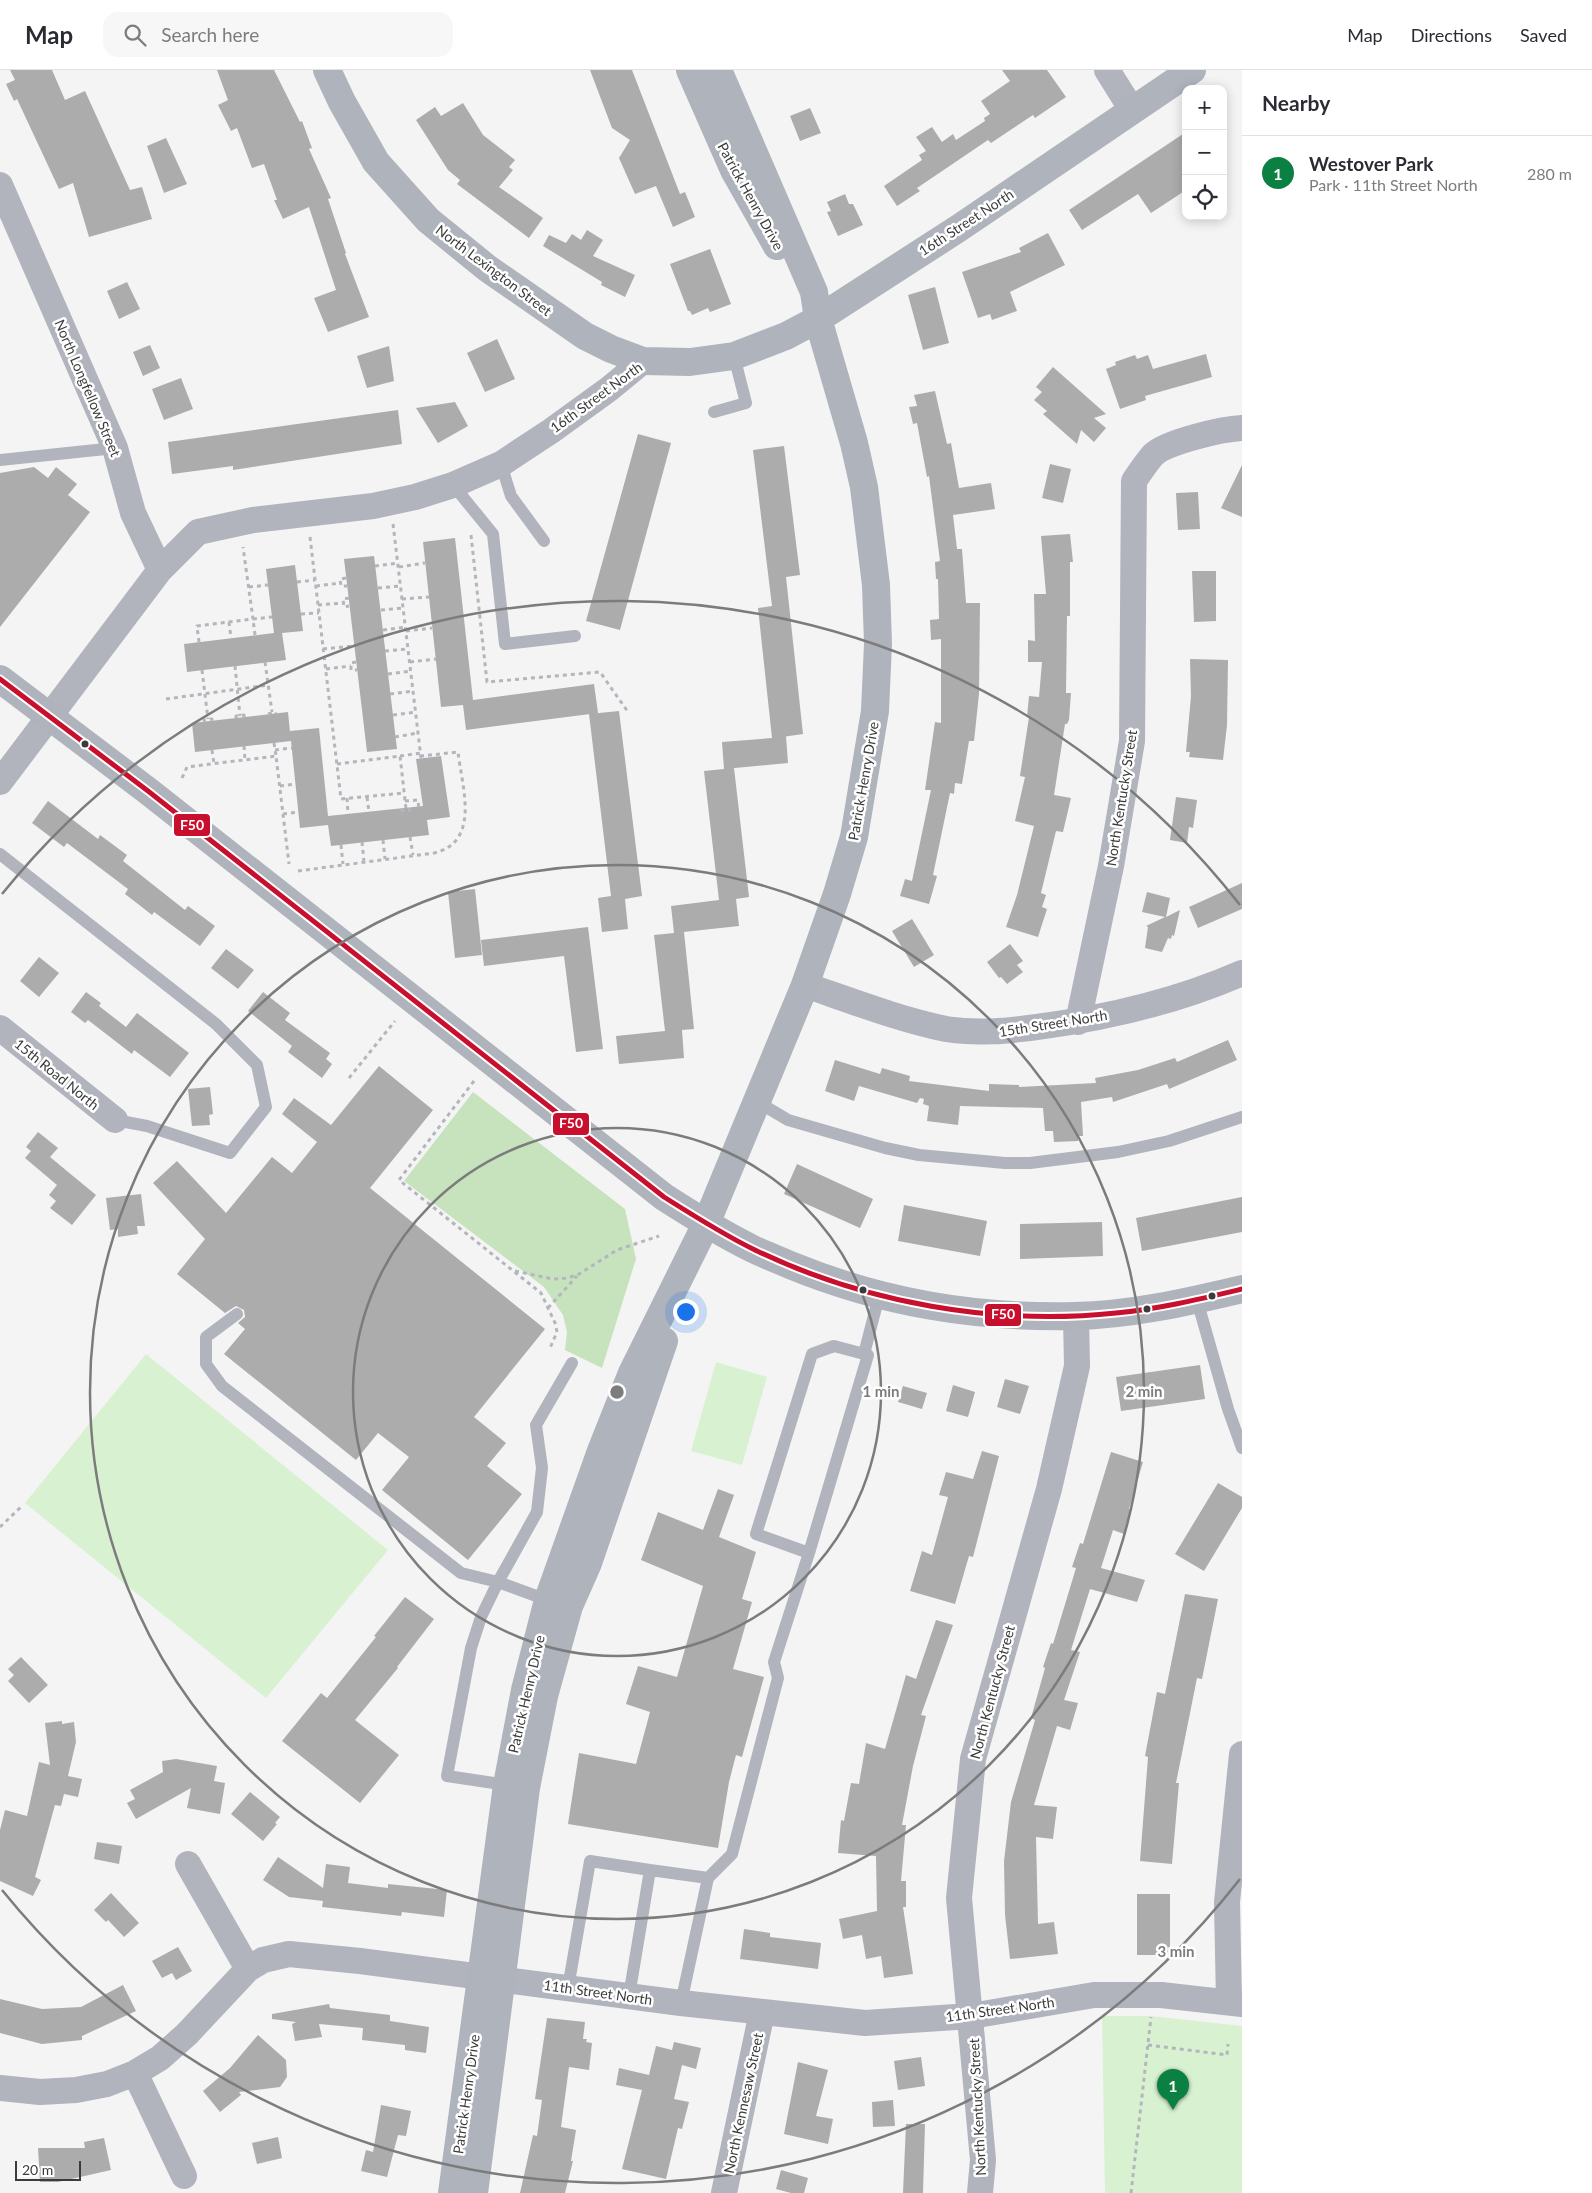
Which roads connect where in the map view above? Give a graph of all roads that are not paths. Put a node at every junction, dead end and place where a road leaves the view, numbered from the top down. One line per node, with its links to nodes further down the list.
1 (327, 70): 10 (street, North Lexington Street)
2 (690, 70): 8 (street, Patrick Henry Drive)
3 (718, 70): 8 (street, Patrick Henry Drive)
4 (1107, 70): 6 (street)
5 (1192, 70): 6 (street, 16th Street North)
6 (1132, 110): 8 (street, 16th Street North)
7 (0, 185): 13 (street, North Longfellow Street)
8 (818, 319): 9 (street, 16th Street North); 25 (street, Patrick Henry Drive)
9 (734, 356): 10 (street, 16th Street North); 11 (lane)
10 (643, 361): 15 (street, 16th Street North)
11 (714, 412)
12 (1242, 428): 26 (street, North Kentucky Street)
13 (115, 448): 14 (lane); 18 (street, North Longfellow Street)
14 (0, 460)
15 (501, 464): 16 (street, 16th Street North); 17 (lane)
16 (453, 485): 18 (street, 16th Street North); 19 (lane)
17 (544, 541)
18 (160, 570): 21 (street)
19 (576, 636)
20 (0, 679): 21 (street)
21 (50, 715): 22 (street); 31 (street)
22 (0, 782)
23 (0, 854): 30 (lane)
24 (1242, 973): 26 (street, 15th Street North)
25 (805, 985): 26 (street, 15th Street North); 28 (street, Patrick Henry Drive)
26 (1078, 1022)
27 (0, 1028): 30 (street, 15th Road North)
28 (756, 1101): 29 (lane); 31 (street, Patrick Henry Drive)
29 (1242, 1117)
30 (115, 1120)
31 (706, 1224): 33 (street); 42 (street, Patrick Henry Drive)
32 (1242, 1289): 34 (street)
33 (879, 1296): 36 (street); 37 (lane)
34 (1197, 1300): 36 (street); 39 (lane)
35 (237, 1314): 41 (lane)
36 (1076, 1316): 55 (street, North Kentucky Street)
37 (864, 1354): 40 (lane); 40 (lane)
38 (572, 1364): 41 (lane)
39 (1242, 1448)
40 (809, 1553): 47 (lane)
41 (498, 1582): 42 (lane); 44 (lane)
42 (559, 1603): 44 (street, Patrick Henry Drive); 49 (street, Patrick Henry Drive)
43 (1242, 1754): 53 (street)
44 (507, 1785): 49 (street, Patrick Henry Drive)
45 (188, 1864): 48 (street)
46 (650, 1870): 47 (lane); 50 (lane); 51 (lane)
47 (708, 1878): 52 (lane)
48 (248, 1969): 49 (street, 11th Street North); 56 (street, 11th Street North)
49 (492, 1978): 50 (street, 11th Street North); 59 (street, Patrick Henry Drive); 60 (street, Patrick Henry Drive)
50 (568, 1988): 51 (street, 11th Street North)
51 (629, 1996): 52 (street, 11th Street North)
52 (681, 2003): 54 (street, 11th Street North)
53 (1235, 2003): 55 (street, 11th Street North)
54 (762, 2012): 55 (street, 11th Street North); 61 (street, North Kennesaw Street)
55 (971, 2016): 62 (street, North Kentucky Street)
56 (135, 2073): 57 (street, 11th Street North); 58 (street)
57 (0, 2088)
58 (184, 2176)
59 (452, 2193)
60 (474, 2193)
61 (724, 2193)
62 (980, 2193)

